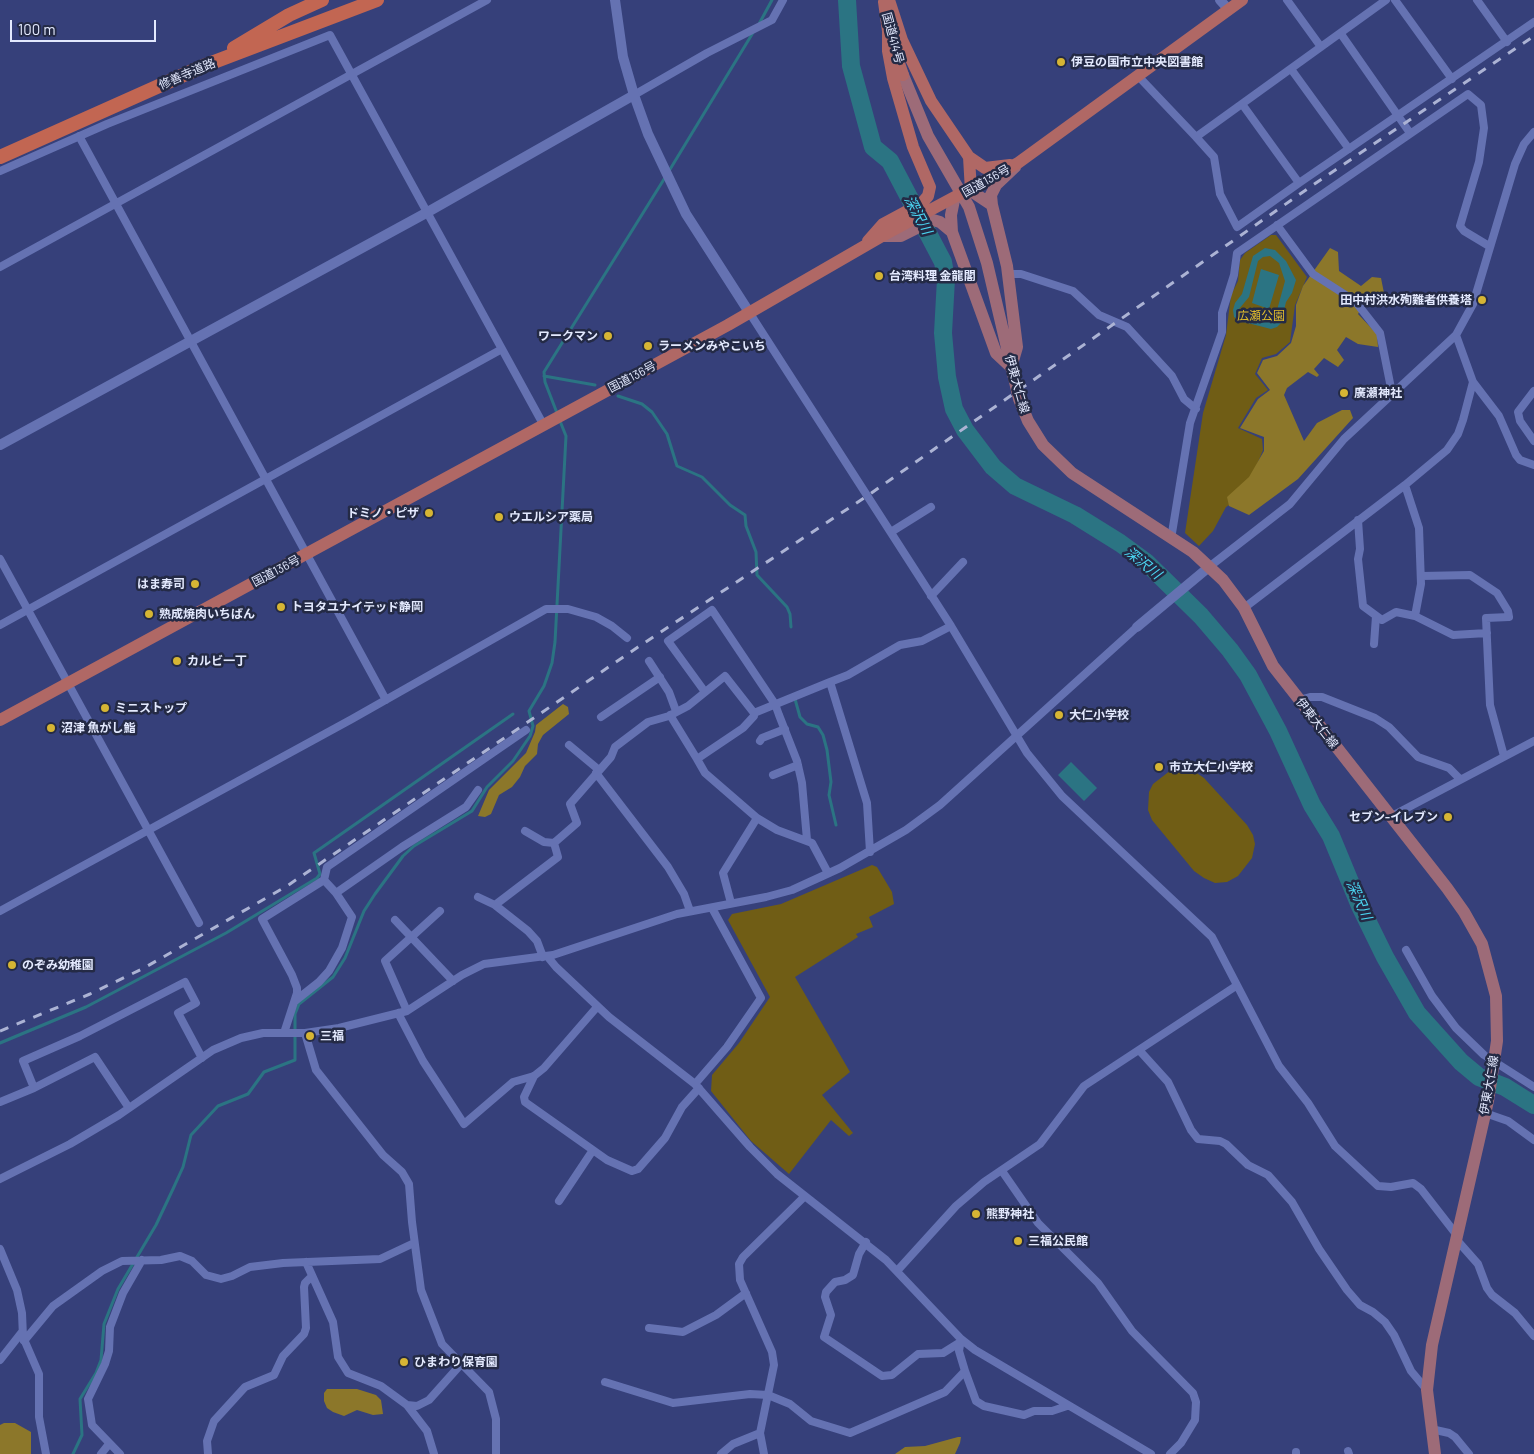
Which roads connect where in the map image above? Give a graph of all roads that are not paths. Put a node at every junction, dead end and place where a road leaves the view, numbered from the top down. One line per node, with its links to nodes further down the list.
1 (322, 0): 20 (highway)
2 (378, 0): 20 (highway, 修善寺道路)
3 (487, 0): 22 (street)
4 (614, 0): 26 (street)
5 (783, 0): 26 (street)
6 (884, 0): 16 (highway, 国道414号)
7 (889, 0): 34 (highway)
8 (1220, 0): 14 (street)
9 (1242, 0): 14 (highway, 国道136号)
10 (1287, 0): 19 (street)
11 (1386, 0): 17 (street)
12 (1395, 0): 25 (street)
13 (1477, 0): 18 (street)
14 (1230, 10): 24 (highway, 国道136号)
15 (1534, 22): 18 (street)
16 (888, 31): 23 (highway, 国道414号); 43 (highway)
17 (1341, 34): 19 (street); 28 (street)
18 (1507, 42): 25 (street)
19 (1320, 47): 21 (street)
20 (206, 65): 35 (highway, 修善寺道路)
21 (1291, 69): 27 (street); 33 (street)
22 (350, 74): 31 (street); 42 (street); 44 (street)
23 (903, 75): 54 (main road, 伊東大仁線)
24 (1139, 77): 32 (street); 36 (highway, 国道136号)
25 (1452, 79): 28 (street)
26 (634, 95): 44 (street); 50 (street)
27 (1242, 104): 32 (street); 38 (street)
28 (1398, 116): 30 (street); 33 (street)
29 (1534, 132): 47 (street)
30 (1410, 133): 45 (street); 47 (street)
31 (78, 136): 37 (street); 42 (street)
32 (1196, 137): 38 (street)
33 (1349, 149): 38 (street)
34 (969, 157): 36 (highway); 39 (highway)
35 (0, 158)
36 (1018, 163): 39 (highway, 国道136号); 41 (main road)
37 (0, 171)
38 (1299, 183)
39 (971, 191): 40 (highway, 国道136号); 41 (main road)
40 (954, 200): 43 (highway, 国道136号); 46 (main road)
41 (992, 204): 49 (main road)
42 (114, 205): 48 (street); 52 (street)
43 (928, 212): 46 (main road); 50 (highway, 国道136号)
44 (426, 214): 52 (street); 53 (street)
45 (1277, 225): 57 (street); 58 (street)
46 (952, 232): 54 (main road)
47 (1490, 246): 51 (street)
48 (0, 267)
49 (1008, 274): 54 (main road); 58 (street)
50 (749, 312): 59 (highway, 国道136号); 67 (street)
51 (1456, 335): 55 (street); 57 (street)
52 (189, 341): 61 (street); 63 (street)
53 (502, 349): 59 (street); 63 (street)
54 (1011, 367): 68 (main road, 伊東大仁線)
55 (1473, 382): 62 (street); 64 (street)
56 (1534, 391): 60 (street)
57 (1392, 394): 72 (street)
58 (1196, 409): 68 (street)
59 (548, 422): 69 (highway, 国道136号)
60 (1534, 441)
61 (0, 445)
62 (1534, 465)
63 (265, 481): 69 (street); 76 (street)
64 (1405, 485): 66 (street); 73 (street)
65 (931, 507): 67 (street)
66 (1358, 520): 75 (street); 77 (street)
67 (890, 532): 74 (street)
68 (1171, 539): 72 (main road, 伊東大仁線)
69 (306, 555): 87 (highway, 国道136号); 90 (street)
70 (0, 559): 76 (street)
71 (963, 562): 74 (street)
72 (1209, 567): 75 (main road, 伊東大仁線); 81 (street)
73 (1422, 576): 78 (street); 82 (street)
74 (931, 596): 80 (street)
75 (1244, 608): 91 (main road, 伊東大仁線)
76 (28, 609): 79 (street); 87 (street)
77 (1376, 616): 78 (street); 84 (street)
78 (1415, 616): 82 (street)
79 (2, 621)
80 (951, 626): 88 (street); 99 (street)
81 (1137, 627): 99 (street)
82 (1487, 633): 103 (street)
83 (627, 638): 90 (street)
84 (1374, 644)
85 (648, 661): 86 (street)
86 (660, 678): 93 (street); 95 (street)
87 (68, 682): 96 (highway, 国道136号); 112 (street)
88 (830, 682): 92 (street); 116 (street)
89 (705, 692): 92 (street); 93 (street); 94 (street)
90 (386, 700): 112 (street)
91 (1299, 700): 108 (street); 110 (main road, 伊東大仁線)
92 (775, 704): 94 (street); 97 (street)
93 (673, 713): 104 (street); 106 (street)
94 (754, 713): 104 (street)
95 (601, 717)
96 (0, 720)
97 (785, 729): 100 (street); 105 (street)
98 (526, 730): 118 (street)
99 (1016, 738): 116 (street); 133 (street)
100 (760, 741)
101 (1534, 741): 103 (street)
102 (569, 745): 106 (street)
103 (1504, 756): 108 (street)
104 (697, 759): 111 (street)
105 (798, 765): 107 (street); 114 (street)
106 (598, 772): 115 (street); 125 (street)
107 (773, 775)
108 (1460, 779): 110 (street)
109 (478, 790): 119 (street)
110 (1390, 817): 141 (main road, 伊東大仁線)
111 (756, 818): 114 (street); 121 (street)
112 (148, 830): 126 (street); 128 (street)
113 (525, 832): 115 (street)
114 (807, 840): 117 (street)
115 (554, 843): 122 (street)
116 (870, 852): 117 (street)
117 (828, 873): 121 (street)
118 (324, 880): 119 (street); 134 (street)
119 (336, 893): 134 (street)
120 (478, 897): 122 (street)
121 (731, 903): 123 (street)
122 (495, 905): 131 (street)
123 (712, 908): 125 (street); 143 (street)
124 (440, 910): 129 (street)
125 (690, 911): 131 (street)
126 (0, 912)
127 (395, 920): 129 (street)
128 (200, 923)
129 (412, 937): 132 (street); 136 (street)
130 (1406, 950): 141 (street)
131 (545, 956): 132 (street); 135 (street)
132 (453, 981): 136 (street)
133 (1236, 986): 139 (street); 155 (street)
134 (293, 1003): 138 (street)
135 (597, 1007): 142 (street); 143 (street)
136 (407, 1011): 137 (street)
137 (398, 1013): 138 (street); 142 (street)
138 (295, 1033): 140 (street); 157 (street)
139 (1139, 1050): 151 (street); 174 (street)
140 (202, 1058): 145 (street); 148 (street)
141 (1494, 1063): 144 (street); 147 (main road, 伊東大仁線)
142 (534, 1076): 150 (street)
143 (697, 1086): 150 (street); 153 (street)
144 (1534, 1087)
145 (34, 1088): 146 (street); 148 (street)
146 (0, 1102)
147 (1486, 1107): 149 (street); 155 (main road, 伊東大仁線)
148 (129, 1108): 152 (street)
149 (1534, 1140)
150 (592, 1150): 154 (street)
151 (1002, 1171): 162 (street); 190 (street)
152 (0, 1179)
153 (805, 1196): 156 (street); 164 (street)
154 (559, 1201)
155 (1455, 1236): 167 (street); 174 (main road, 伊東大仁線)
156 (866, 1242): 162 (street); 169 (street)
157 (414, 1243): 160 (street); 171 (street)
158 (0, 1249): 161 (street)
159 (142, 1260): 160 (street); 168 (street); 180 (street)
160 (306, 1262): 163 (street)
161 (3, 1265): 166 (street)
162 (897, 1271): 169 (street)
163 (312, 1276): 176 (street); 184 (street)
164 (746, 1293): 165 (street); 175 (street)
165 (649, 1328)
166 (22, 1332): 168 (street); 170 (street)
167 (1534, 1336)
168 (24, 1341): 181 (street)
169 (960, 1341): 172 (street); 177 (street)
170 (0, 1360)
171 (462, 1363): 176 (street); 186 (street)
172 (965, 1371): 175 (street); 177 (street)
173 (605, 1382): 175 (street)
174 (1427, 1390): 178 (main road, 伊東大仁線)
175 (768, 1395): 179 (street)
176 (407, 1405): 185 (street)
177 (1067, 1406): 189 (street)
178 (1431, 1429): 191 (main road, 伊東大仁線); 192 (street)
179 (760, 1433): 187 (street); 188 (street)
180 (109, 1444): 182 (street); 183 (street)
181 (46, 1454)
182 (101, 1454)
183 (120, 1454)
184 (208, 1454)
185 (434, 1454)
186 (496, 1454)
187 (721, 1454)
188 (764, 1454)
189 (1151, 1454)
190 (1170, 1454)
191 (1435, 1454)
192 (1469, 1454)

